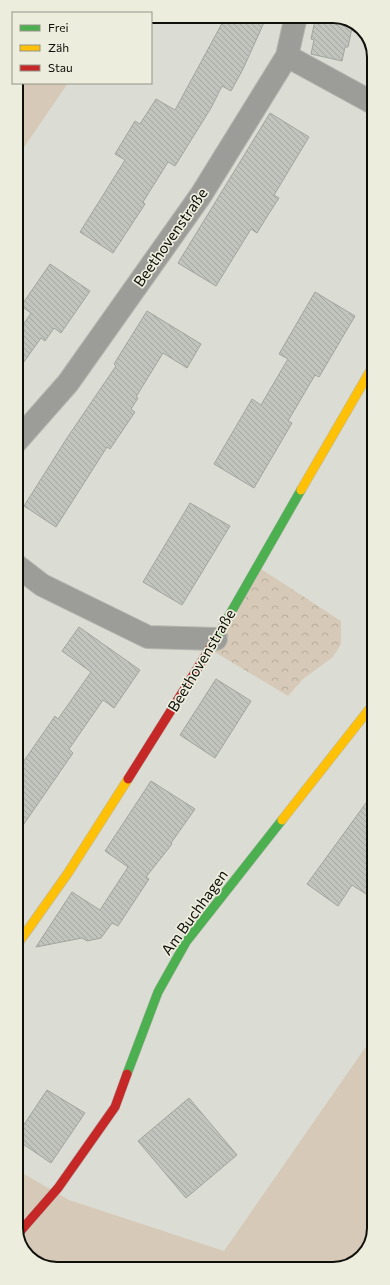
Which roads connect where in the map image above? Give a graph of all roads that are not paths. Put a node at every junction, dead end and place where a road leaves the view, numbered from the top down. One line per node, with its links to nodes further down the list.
1 (294, 23): 2 (street, Beethovenstraße)
2 (287, 56): 3 (street); 5 (street, Beethovenstraße)
3 (367, 100)
4 (367, 375): 7 (street, Beethovenstraße)
5 (23, 434)
6 (23, 570): 7 (street)
7 (216, 639): 9 (street, Beethovenstraße)
8 (367, 712): 10 (street, Am Buchhagen)
9 (23, 936)
10 (23, 1228)

